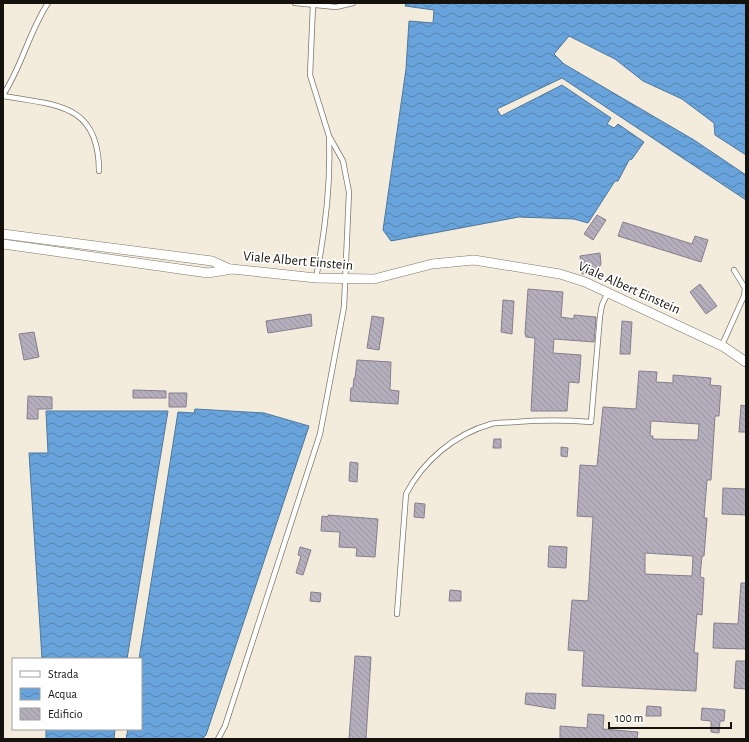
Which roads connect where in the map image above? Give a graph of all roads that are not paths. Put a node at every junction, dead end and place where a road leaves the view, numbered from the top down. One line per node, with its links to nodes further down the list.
1 (48, 3): 5 (lane)
2 (295, 3): 4 (lane)
3 (353, 3): 4 (lane)
4 (313, 5): 6 (lane)
5 (3, 96): 7 (lane)
6 (329, 136): 16 (lane); 17 (lane)
7 (99, 171)
8 (3, 234): 10 (street, Viale Albert Einstein)
9 (3, 244): 12 (street, Viale Albert Einstein)
10 (76, 244): 11 (street, Viale Albert Einstein); 12 (lane)
11 (104, 247): 13 (lane); 14 (street, Viale Albert Einstein)
12 (76, 254): 13 (street, Viale Albert Einstein)
13 (102, 258): 14 (street, Viale Albert Einstein)
14 (232, 269): 16 (street, Viale Albert Einstein)
15 (734, 270): 19 (lane)
16 (316, 278): 17 (street, Viale Albert Einstein)
17 (344, 280): 18 (street, Viale Albert Einstein); 22 (lane)
18 (608, 292): 19 (street, Viale Albert Einstein); 21 (lane)
19 (722, 345): 20 (street, Viale Albert Einstein)
20 (746, 362)
21 (397, 614)
22 (218, 739)

